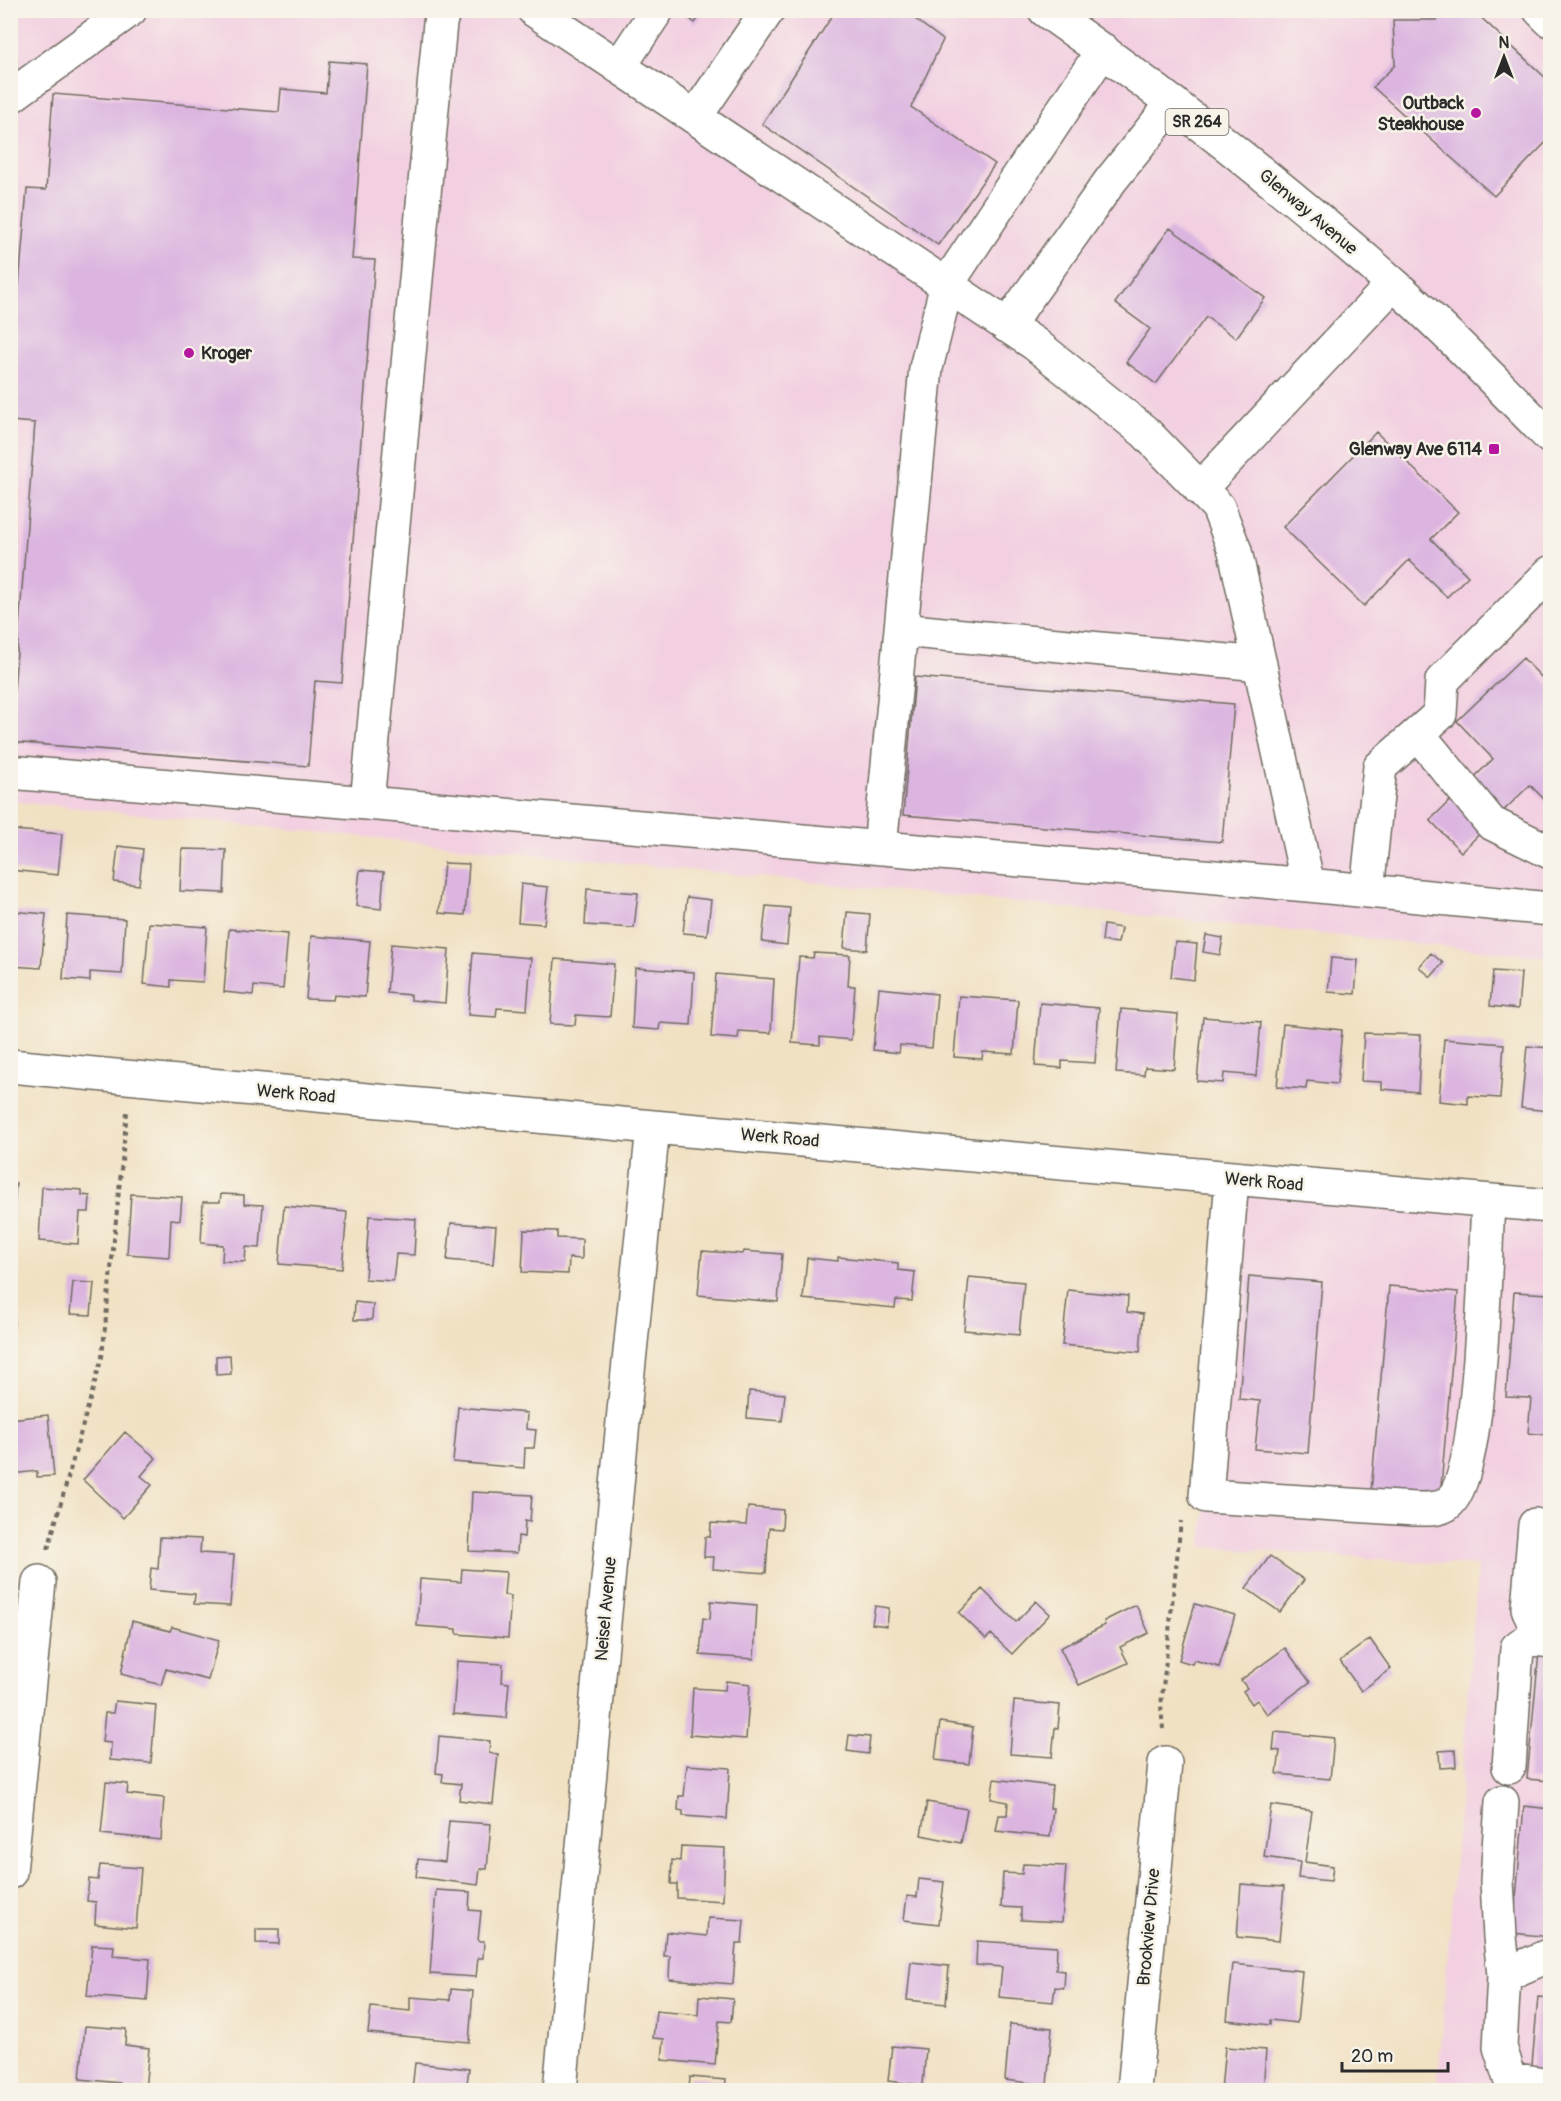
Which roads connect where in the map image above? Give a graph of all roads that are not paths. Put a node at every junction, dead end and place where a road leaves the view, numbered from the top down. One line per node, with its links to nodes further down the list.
1 (130, 10): 11 (street)
2 (444, 10): 24 (street)
3 (657, 10): 10 (street)
4 (768, 10): 13 (street)
5 (1045, 10): 9 (street, Glenway Avenue / SR 264)
6 (1540, 10): 8 (street)
7 (543, 13): 10 (street)
8 (1551, 20)
9 (1103, 50): 12 (street, Glenway Avenue / SR 264); 14 (street)
10 (619, 67): 13 (street)
11 (10, 97)
12 (1173, 103): 15 (street, Glenway Avenue / SR 264); 16 (street)
13 (695, 117): 14 (street)
14 (946, 284): 16 (street); 20 (street)
15 (1393, 284): 17 (street, Glenway Avenue / SR 264); 18 (street)
16 (1007, 326): 18 (street)
17 (1551, 436)
18 (1200, 489): 21 (street)
19 (1551, 573): 22 (street)
20 (901, 630): 21 (street); 25 (street)
21 (1260, 664): 27 (street)
22 (1418, 734): 26 (street); 28 (street)
23 (10, 772): 24 (street)
24 (367, 803): 25 (street)
25 (880, 848): 27 (street)
26 (1551, 852)
27 (1308, 885): 28 (street)
28 (1367, 891): 29 (street)
29 (1551, 909)
30 (10, 1066): 31 (street, Werk Road)
31 (653, 1127): 32 (street, Werk Road); 46 (street, Neisel Avenue)
32 (1232, 1179): 33 (street, Werk Road); 33 (street)
33 (1488, 1201): 34 (street, Werk Road)
34 (1551, 1206)
35 (1535, 1525): 37 (street)
36 (39, 1582): 42 (street)
37 (1551, 1622)
38 (1551, 1641): 40 (street)
39 (1164, 1762): 47 (street, Brookview Drive)
40 (1509, 1767)
41 (1502, 1802): 44 (street)
42 (10, 1872)
43 (1551, 1955): 44 (street)
44 (1504, 1975): 45 (street)
45 (1551, 2085)
46 (560, 2091)
47 (1134, 2091)

